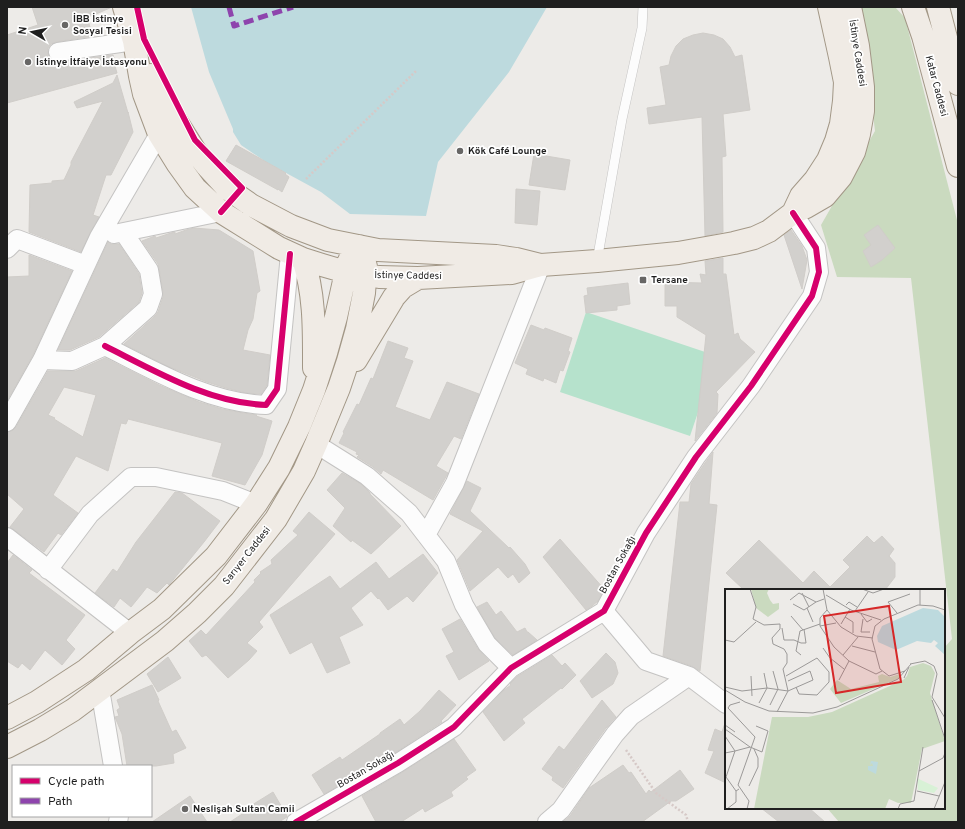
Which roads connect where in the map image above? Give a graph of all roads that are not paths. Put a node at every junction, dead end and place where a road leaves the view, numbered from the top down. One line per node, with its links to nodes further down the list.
1 (124, 7): 7 (main road, İstinye Caddesi)
2 (643, 7): 19 (lane)
3 (829, 7): 13 (main road, İstinye Caddesi)
4 (850, 7): 13 (main road, İstinye Caddesi)
5 (913, 7): 11 (main road, Katar Caddesi)
6 (938, 7): 9 (main road)
7 (134, 41): 8 (street); 10 (main road, İstinye Caddesi); 16 (main road, İstinye Caddesi)
8 (58, 52)
9 (958, 84)
10 (158, 134): 12 (main road, İstinye Caddesi); 15 (street)
11 (958, 166)
12 (221, 212): 14 (street); 18 (main road, İstinye Caddesi)
13 (793, 213): 19 (main road, İstinye Caddesi); 34 (street, Bostan Sokağı)
14 (124, 232): 15 (street); 24 (street)
15 (99, 237): 20 (street)
16 (359, 246): 21 (main road, İstinye Caddesi); 22 (main road)
17 (7, 248): 20 (street)
18 (296, 256): 22 (main road, İstinye Caddesi); 24 (street); 27 (main road)
19 (596, 261): 21 (main road, İstinye Caddesi)
20 (86, 265): 25 (street)
21 (541, 265): 23 (main road, İstinye Caddesi); 31 (street)
22 (356, 274): 23 (main road, İstinye Caddesi); 26 (main road, Sarıyer Caddesi); 27 (main road)
23 (418, 278): 26 (main road)
24 (105, 346): 25 (street)
25 (42, 360): 28 (street)
26 (339, 388): 29 (main road, Sarıyer Caddesi)
27 (314, 390): 30 (main road)
28 (7, 422)
29 (316, 444): 31 (street); 39 (main road, Sarıyer Caddesi)
30 (256, 504): 33 (street); 35 (main road)
31 (426, 535): 36 (street)
32 (7, 537): 33 (street)
33 (48, 570): 35 (street)
34 (604, 611): 36 (street, Bostan Sokağı); 38 (street)
35 (130, 633): 37 (main road)
36 (511, 668): 44 (street, Bostan Sokağı)
37 (86, 670): 39 (main road); 41 (main road)
38 (689, 676): 40 (street); 45 (street)
39 (100, 689): 42 (main road, Sarıyer Caddesi); 43 (street)
40 (725, 703)
41 (7, 718)
42 (7, 747)
43 (112, 765)
44 (296, 822)
45 (547, 822)

